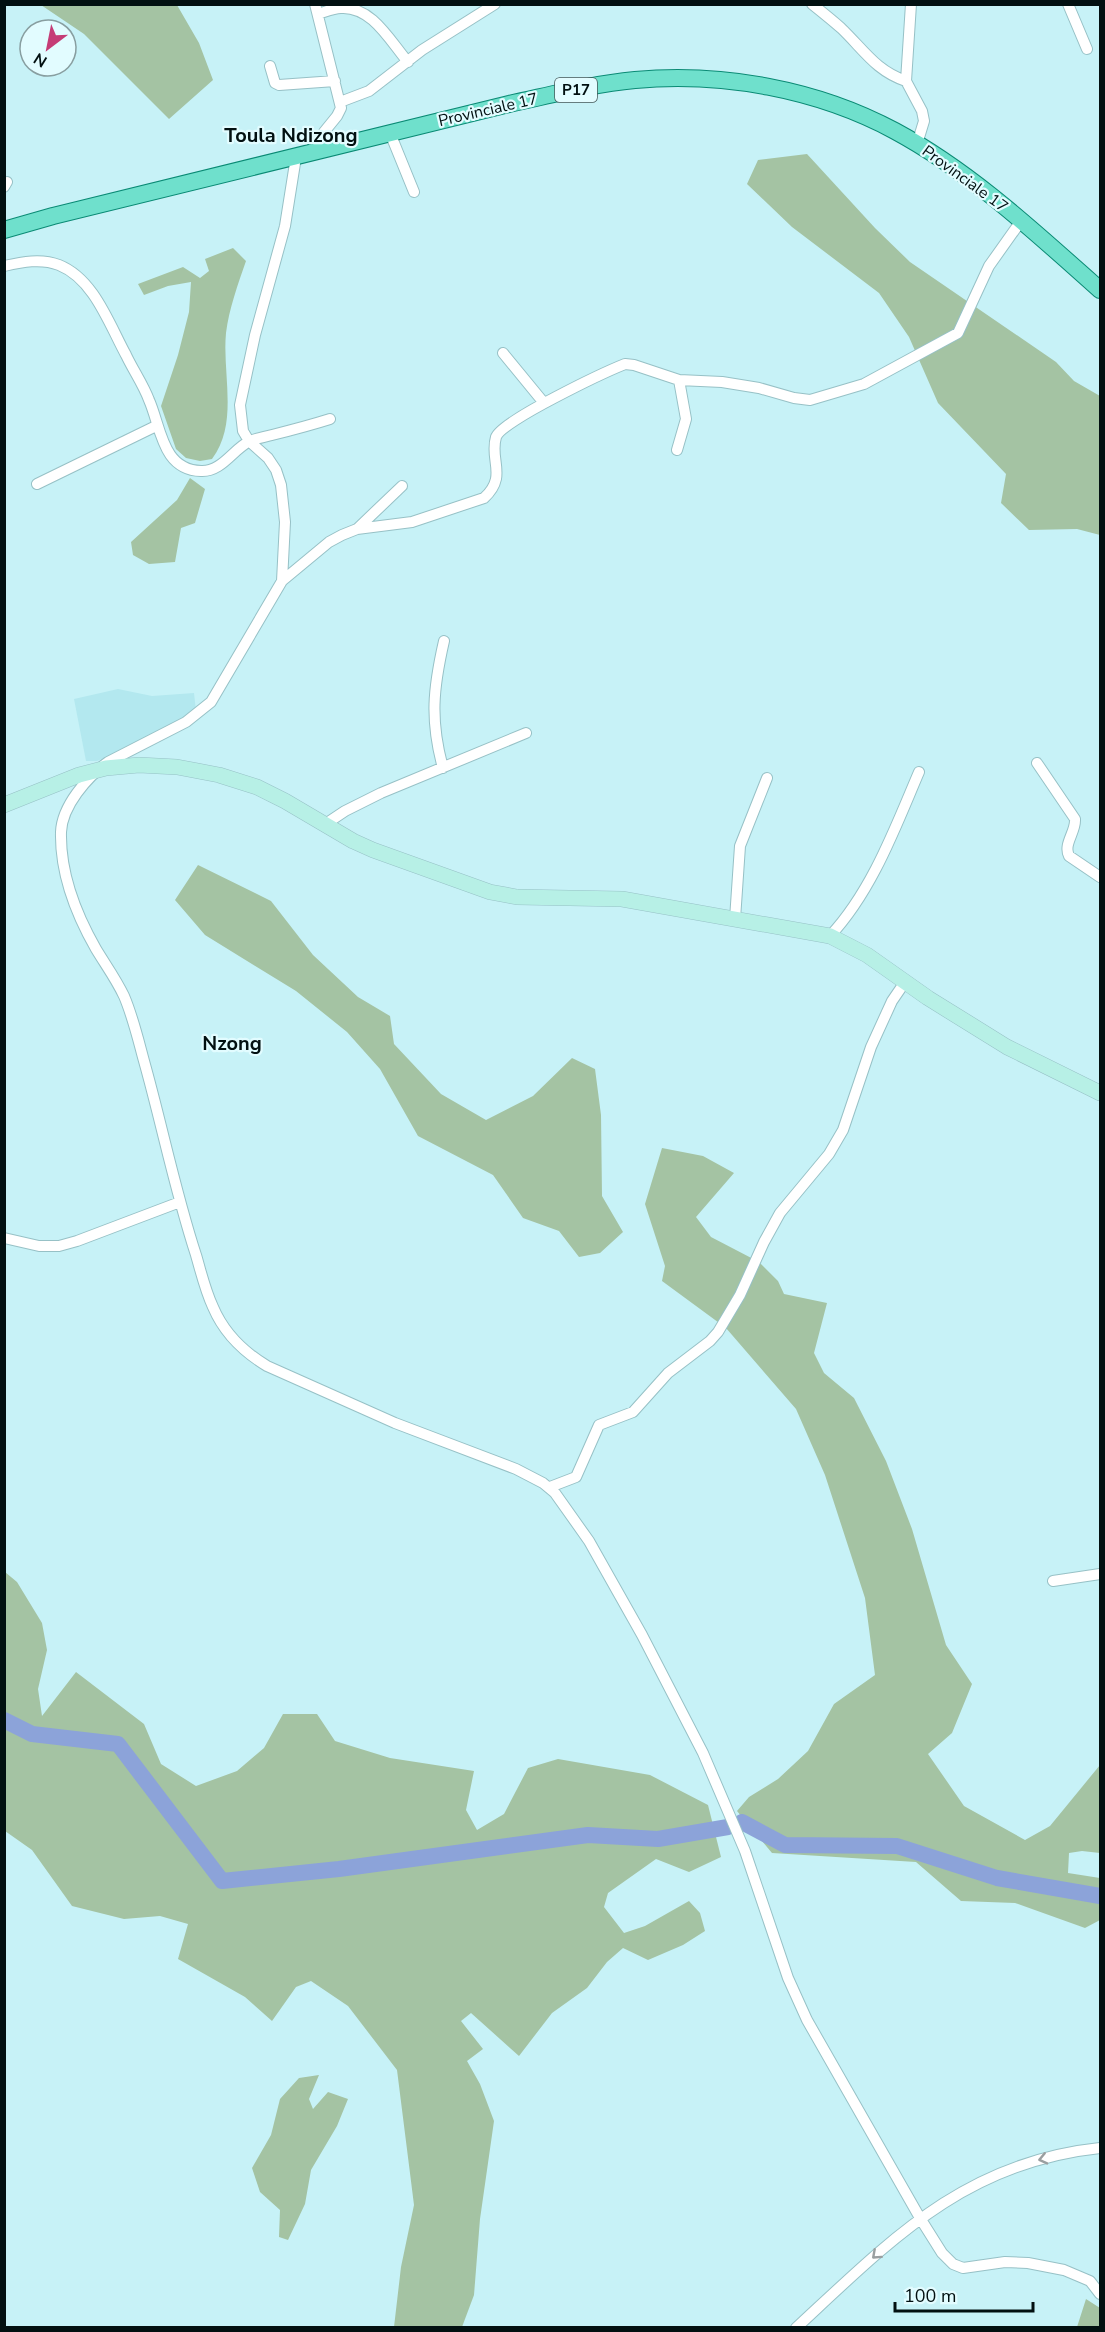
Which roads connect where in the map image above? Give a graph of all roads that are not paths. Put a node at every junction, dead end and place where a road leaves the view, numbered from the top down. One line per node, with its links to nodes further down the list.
1 (495, 4): 7 (street)
2 (812, 4): 10 (street)
3 (912, 4): 10 (street)
4 (1068, 4): 6 (street)
5 (316, 9): 7 (street); 9 (street)
6 (1087, 49)
7 (408, 62): 11 (street)
8 (270, 66): 9 (street)
9 (335, 81): 11 (street)
10 (906, 81): 13 (street)
11 (340, 102): 14 (street)
12 (390, 134): 13 (main road, Provinciale 17 / P17); 14 (main road, Provinciale 17 / P17); 16 (street)
13 (917, 144): 17 (main road, Provinciale 17 / P17)
14 (326, 149): 15 (main road, Provinciale 17 / P17)
15 (296, 157): 18 (main road, Provinciale 17 / P17); 26 (street)
16 (414, 192)
17 (1021, 221): 20 (main road, Provinciale 17 / P17); 22 (street)
18 (4, 230)
19 (4, 266): 25 (street)
20 (1101, 290)
21 (503, 353): 23 (street)
22 (679, 380): 23 (street); 27 (street)
23 (544, 403): 30 (street)
24 (330, 419): 26 (street)
25 (156, 426): 26 (street); 28 (street)
26 (249, 441): 31 (street)
27 (676, 450)
28 (37, 484)
29 (402, 486): 30 (street)
30 (357, 529): 31 (street)
31 (282, 581): 36 (street)
32 (444, 641): 35 (street)
33 (526, 732): 35 (street)
34 (1037, 763): 41 (street)
35 (443, 768): 40 (street)
36 (97, 770): 39 (street); 40 (street); 46 (street)
37 (919, 772): 43 (street)
38 (766, 778): 42 (street)
39 (4, 806)
40 (324, 825): 42 (street)
41 (1101, 877)
42 (735, 919): 43 (street)
43 (830, 936): 44 (street)
44 (905, 982): 45 (street); 48 (street)
45 (1101, 1093)
46 (180, 1202): 47 (street); 48 (street)
47 (4, 1238)
48 (550, 1487): 52 (street)
49 (1101, 1574): 50 (street)
50 (1053, 1581)
51 (1101, 2148): 52 (street, one-way to 52)
52 (920, 2218): 53 (street); 54 (street, one-way to 54)
53 (1101, 2294)
54 (796, 2328)

